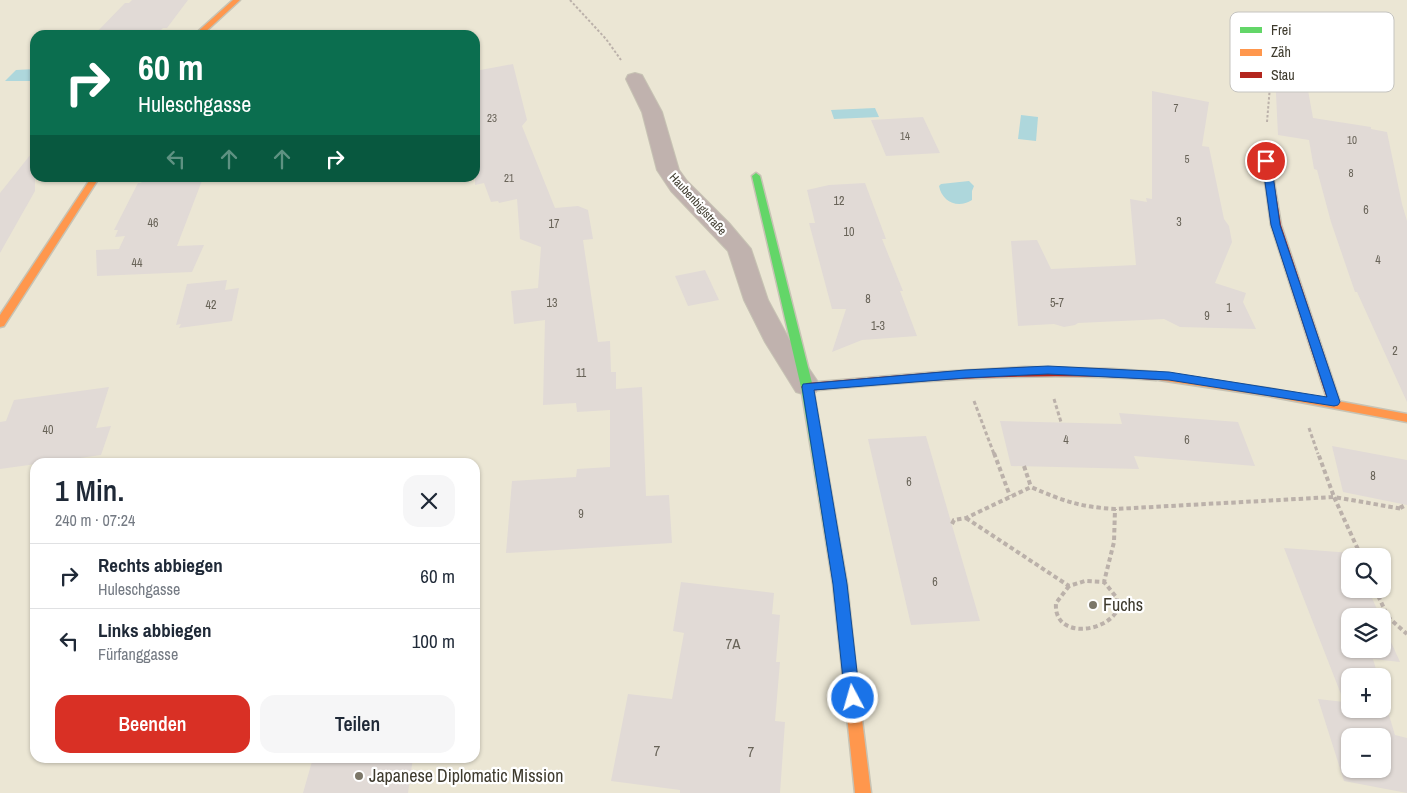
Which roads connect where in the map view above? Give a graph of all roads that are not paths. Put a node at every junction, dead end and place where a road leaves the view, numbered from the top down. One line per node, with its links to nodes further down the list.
1 (237, 0): 2 (street)
2 (204, 30)
3 (635, 79): 8 (street, Haubenbiglstraße)
4 (1264, 145): 9 (street)
5 (756, 176): 8 (street, Haubenbiglstraße)
6 (92, 182): 7 (street)
7 (0, 323)
8 (807, 387): 9 (street); 11 (street, Haubenbiglstraße)
9 (1334, 402): 10 (street)
10 (1407, 418)
11 (863, 793)

